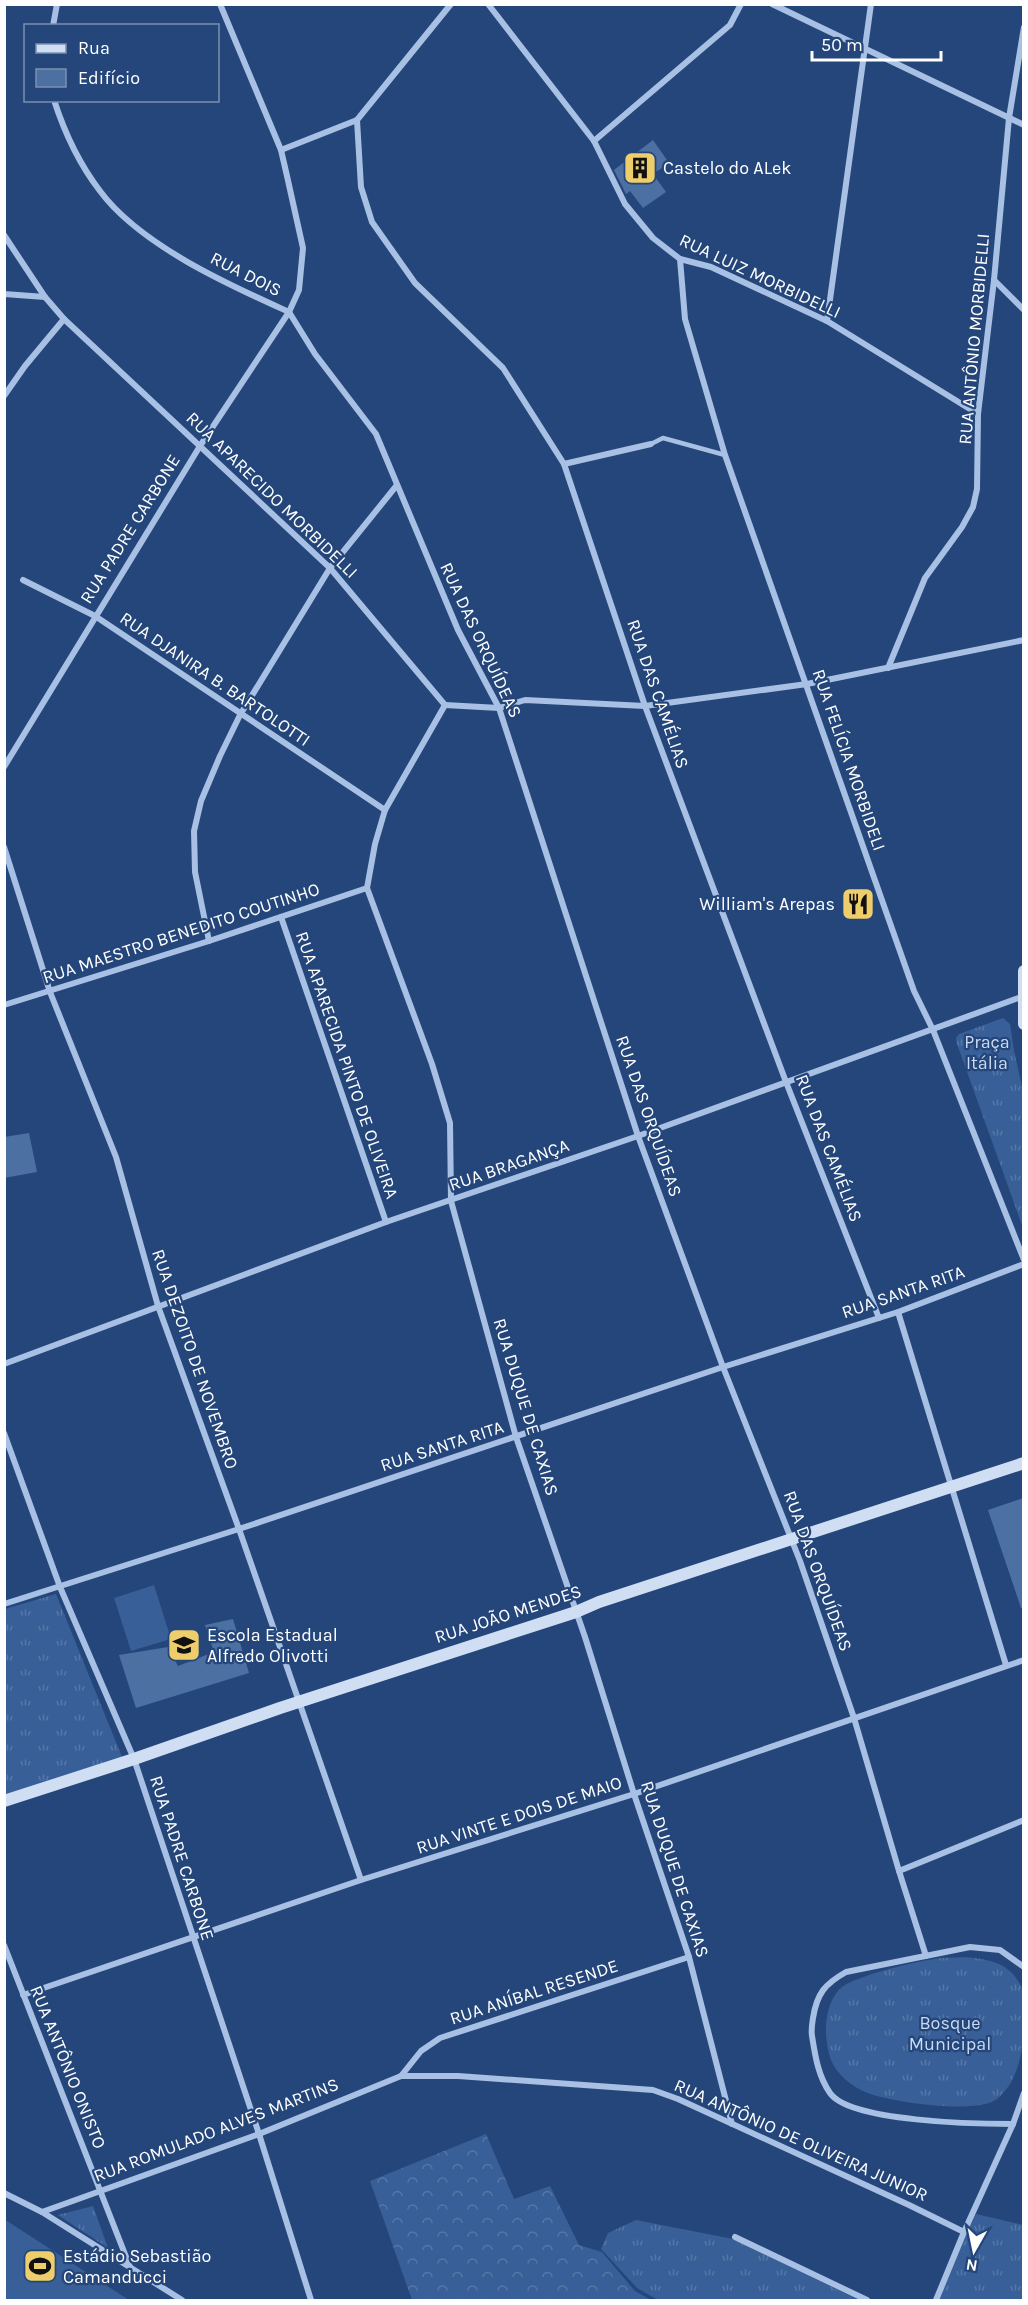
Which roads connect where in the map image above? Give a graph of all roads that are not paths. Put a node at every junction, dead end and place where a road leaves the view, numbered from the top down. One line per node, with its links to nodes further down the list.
1 (57, 4): 8 (street)
2 (220, 4): 16 (street, RUA DOIS)
3 (451, 4): 13 (street)
4 (488, 4): 15 (street, RUA LUIZ MORBIDELLI)
5 (741, 4): 15 (street)
6 (772, 4): 10 (street)
7 (871, 4): 10 (street)
8 (53, 24)
9 (1023, 27): 12 (street, RUA ANTÔNIO MORBIDELLI)
10 (864, 50): 12 (street); 25 (street)
11 (55, 102): 23 (street, RUA DOIS)
12 (1009, 118): 14 (street); 19 (street, RUA ANTÔNIO MORBIDELLI)
13 (357, 120): 16 (street); 31 (street, RUA DAS CAMÉLIAS)
14 (1023, 125)
15 (594, 141): 18 (street, RUA LUIZ MORBIDELLI)
16 (281, 150): 23 (street, RUA DOIS)
17 (4, 235): 21 (street, RUA APARECIDO MORBIDELLI)
18 (680, 259): 25 (street, RUA LUIZ MORBIDELLI); 30 (street, RUA FELÍCIA MORBIDELI)
19 (994, 280): 22 (street); 27 (street, RUA ANTÔNIO MORBIDELLI)
20 (4, 294): 21 (street)
21 (45, 297): 24 (street, RUA APARECIDO MORBIDELLI)
22 (1023, 310)
23 (289, 312): 29 (street, RUA PADRE CARBONE); 32 (street, RUA DAS ORQUÍDEAS)
24 (64, 319): 26 (street); 29 (street, RUA APARECIDO MORBIDELLI)
25 (827, 321): 27 (street, RUA LUIZ MORBIDELLI)
26 (4, 396)
27 (978, 414): 37 (street, RUA ANTÔNIO MORBIDELLI)
28 (651, 444): 30 (lane); 31 (street)
29 (200, 446): 33 (street, RUA APARECIDO MORBIDELLI); 35 (street, RUA PADRE CARBONE)
30 (725, 455): 38 (street, RUA FELÍCIA MORBIDELI)
31 (564, 464): 40 (street, RUA DAS CAMÉLIAS)
32 (397, 485): 33 (street); 41 (street, RUA DAS ORQUÍDEAS)
33 (330, 568): 39 (street, RUA APARECIDO MORBIDELLI); 42 (street)
34 (23, 580): 35 (street, RUA DJANIRA B. BARTOLOTTI)
35 (95, 616): 42 (street, RUA DJANIRA B. BARTOLOTTI); 43 (street, RUA PADRE CARBONE)
36 (1023, 640): 37 (street)
37 (888, 668): 38 (street)
38 (807, 684): 40 (street); 54 (street, RUA FELÍCIA MORBIDELI)
39 (445, 705): 41 (street); 44 (street)
40 (645, 706): 41 (street); 55 (street, RUA DAS CAMÉLIAS)
41 (499, 708): 56 (street, RUA DAS ORQUÍDEAS)
42 (240, 715): 44 (street, RUA DJANIRA B. BARTOLOTTI); 48 (street)
43 (4, 767)
44 (385, 810): 46 (street)
45 (4, 847): 50 (street, RUA DEZOITO DE NOVEMBRO)
46 (367, 888): 47 (street, RUA MAESTRO BENEDITO COUTINHO); 57 (street, RUA DUQUE DE CAXIAS)
47 (281, 917): 48 (street, RUA MAESTRO BENEDITO COUTINHO); 58 (street, RUA APARECIDA PINTO DE OLIVEIRA)
48 (209, 941): 50 (street, RUA MAESTRO BENEDITO COUTINHO)
49 (1023, 971): 51 (street)
50 (50, 992): 52 (street, RUA MAESTRO BENEDITO COUTINHO); 60 (street, RUA DEZOITO DE NOVEMBRO)
51 (1023, 996): 53 (street); 54 (street, RUA BRAGANÇA)
52 (4, 1005)
53 (1023, 1024)
54 (933, 1030): 55 (street, RUA BRAGANÇA); 59 (street, RUA FELÍCIA MORBIDELI)
55 (786, 1082): 56 (street, RUA BRAGANÇA); 62 (street, RUA DAS CAMÉLIAS)
56 (638, 1136): 57 (street, RUA BRAGANÇA); 64 (street, RUA DAS ORQUÍDEAS)
57 (451, 1201): 58 (street, RUA BRAGANÇA); 66 (street, RUA DUQUE DE CAXIAS)
58 (386, 1222): 60 (street, RUA BRAGANÇA)
59 (1023, 1262): 61 (street, RUA SANTA RITA)
60 (158, 1306): 63 (street, RUA BRAGANÇA); 69 (street, RUA DEZOITO DE NOVEMBRO)
61 (898, 1312): 62 (street, RUA SANTA RITA); 68 (street)
62 (879, 1318): 64 (street, RUA SANTA RITA)
63 (4, 1364)
64 (723, 1367): 66 (street, RUA SANTA RITA); 70 (street, RUA DAS ORQUÍDEAS)
65 (4, 1433): 71 (street, RUA PADRE CARBONE)
66 (516, 1437): 69 (street, RUA SANTA RITA); 73 (street, RUA DUQUE DE CAXIAS)
67 (1023, 1463): 68 (street, RUA JOÃO MENDES)
68 (951, 1488): 70 (street, RUA JOÃO MENDES); 75 (street)
69 (238, 1529): 71 (street, RUA SANTA RITA); 76 (street, RUA DEZOITO DE NOVEMBRO)
70 (792, 1539): 73 (street, RUA JOÃO MENDES); 77 (street, RUA DAS ORQUÍDEAS)
71 (60, 1587): 72 (street, RUA SANTA RITA); 78 (street, RUA PADRE CARBONE)
72 (4, 1604)
73 (576, 1612): 76 (street, RUA JOÃO MENDES); 79 (street, RUA DUQUE DE CAXIAS)
74 (1023, 1660): 75 (street, RUA VINTE E DOIS DE MAIO)
75 (1006, 1665): 77 (street, RUA VINTE E DOIS DE MAIO)
76 (299, 1702): 78 (street, RUA JOÃO MENDES); 83 (street, RUA DEZOITO DE NOVEMBRO)
77 (854, 1718): 79 (street, RUA VINTE E DOIS DE MAIO); 82 (street, RUA DAS ORQUÍDEAS)
78 (134, 1759): 80 (street, RUA JOÃO MENDES); 84 (street, RUA PADRE CARBONE)
79 (634, 1794): 83 (street, RUA VINTE E DOIS DE MAIO); 87 (street, RUA DUQUE DE CAXIAS)
80 (4, 1801)
81 (1023, 1820): 82 (street)
82 (899, 1872): 86 (street, RUA DAS ORQUÍDEAS)
83 (361, 1881): 84 (street, RUA VINTE E DOIS DE MAIO)
84 (193, 1938): 89 (street, RUA VINTE E DOIS DE MAIO); 94 (street, RUA PADRE CARBONE)
85 (4, 1945): 89 (street, RUA ANTÔNIO ONISTO)
86 (926, 1956): 88 (street); 93 (street)
87 (689, 1957): 90 (street, RUA ANÍBAL RESENDE); 92 (street, RUA DUQUE DE CAXIAS)
88 (1023, 1967)
89 (23, 1995): 95 (street, RUA ANTÔNIO ONISTO)
90 (400, 2076): 92 (street, RUA ANTÔNIO DE OLIVEIRA JUNIOR); 94 (street, RUA ROMULADO ALVES MARTINS)
91 (1023, 2093): 93 (street)
92 (732, 2124): 98 (street, RUA ANTÔNIO DE OLIVEIRA JUNIOR)
93 (1013, 2124): 98 (street)
94 (259, 2134): 95 (street, RUA ROMULADO ALVES MARTINS); 102 (street, RUA PADRE CARBONE)
95 (100, 2190): 97 (street, RUA ROMULADO ALVES MARTINS); 100 (street, RUA ANTÔNIO ONISTO)
96 (4, 2193): 97 (street)
97 (42, 2212): 100 (street)
98 (964, 2232): 104 (street)
99 (735, 2237): 103 (street)
100 (130, 2267): 101 (street)
101 (182, 2301)
102 (310, 2301)
103 (867, 2301)
104 (936, 2301)

